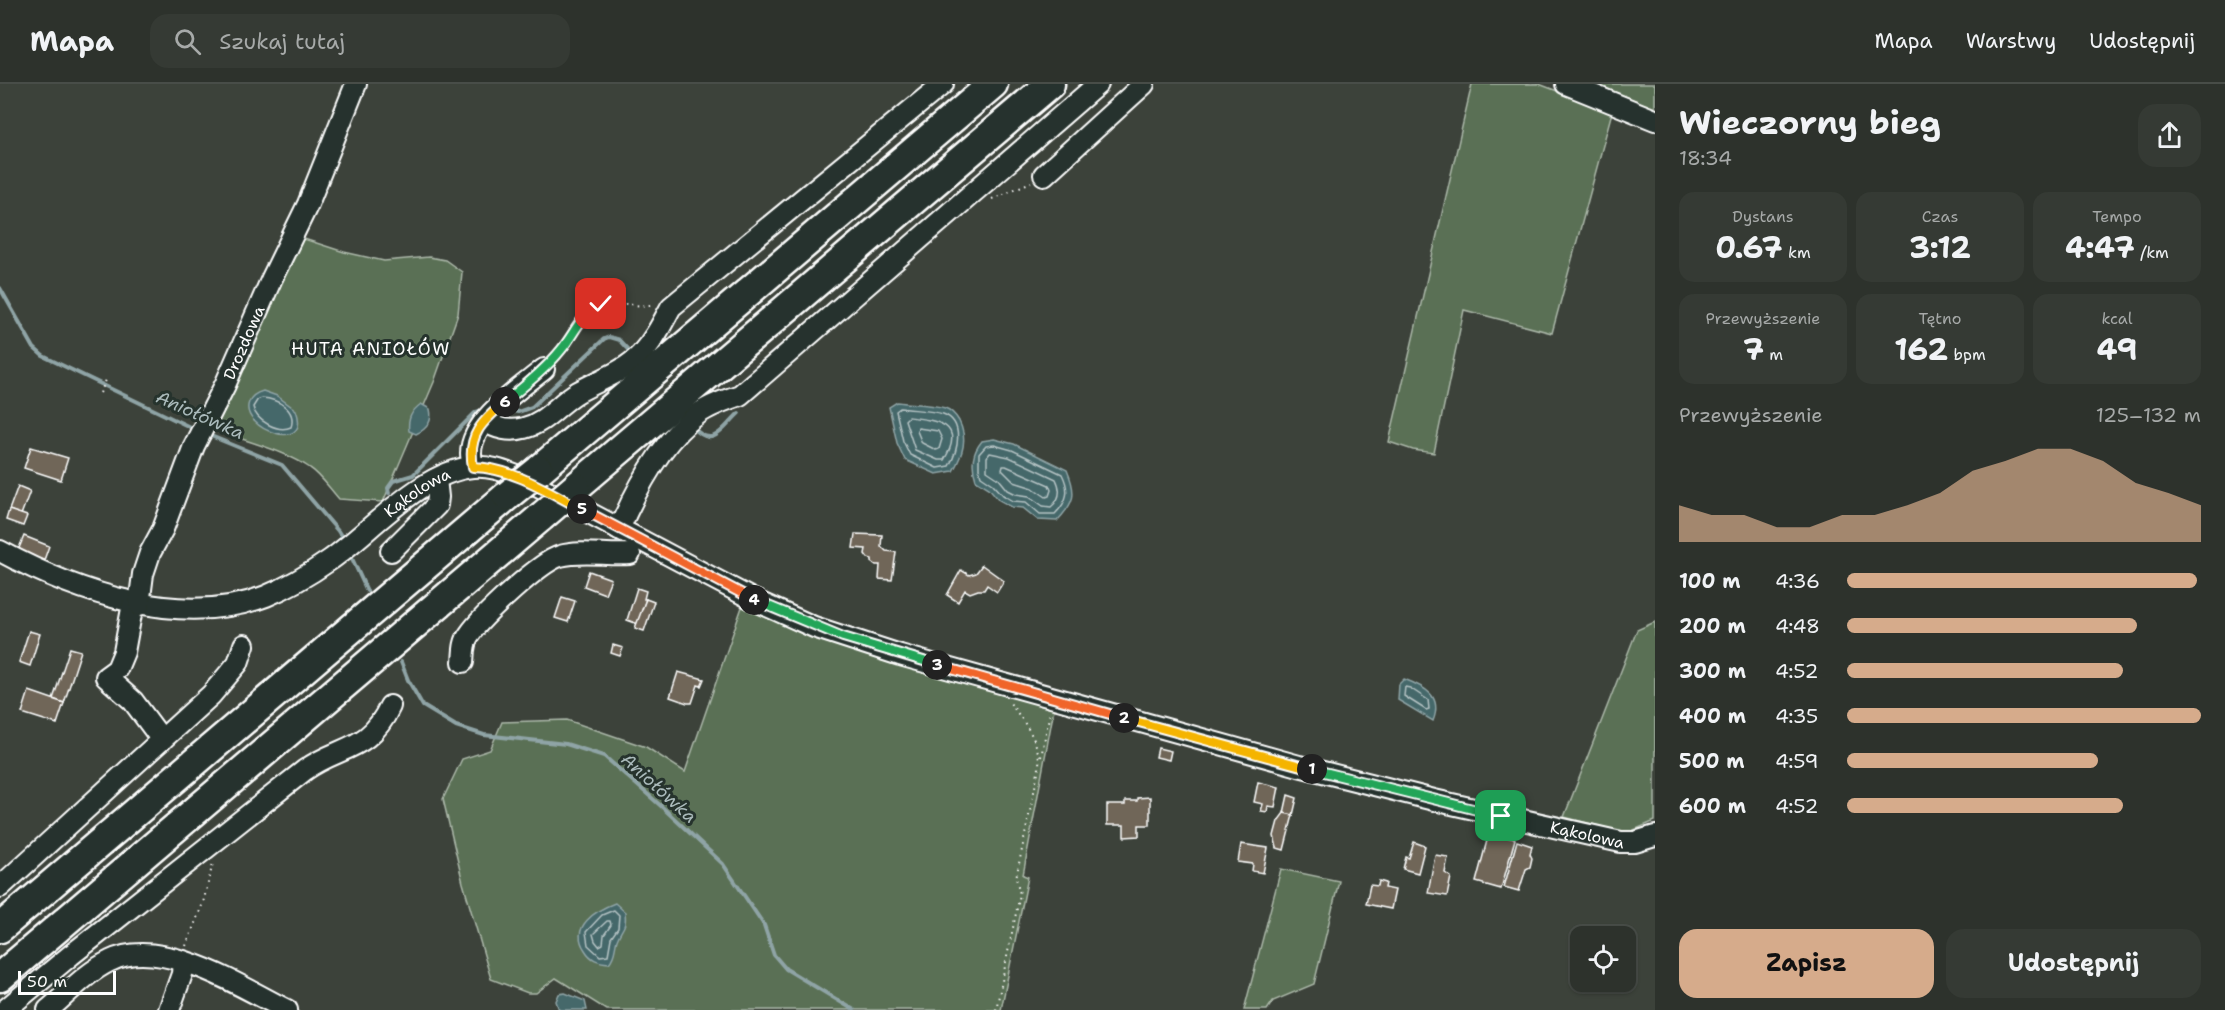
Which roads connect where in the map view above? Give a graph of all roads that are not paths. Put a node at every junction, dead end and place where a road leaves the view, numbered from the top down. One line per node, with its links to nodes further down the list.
1 (356, 84): 18 (street, Drozdowa)
2 (943, 84): 11 (street)
3 (993, 84): 25 (highway, bridge)
4 (1050, 84): 27 (highway, bridge)
5 (1098, 84): 14 (street)
6 (1144, 84): 9 (street)
7 (1566, 84): 8 (street)
8 (1655, 120)
9 (1044, 175)
10 (544, 369): 11 (street)
11 (485, 421): 12 (street)
12 (473, 467): 13 (street, Kąkolowa); 14 (street, Kąkolowa)
13 (436, 479): 15 (street); 18 (street, Kąkolowa)
14 (619, 529): 23 (street, Kąkolowa)
15 (391, 551)
16 (0, 552): 18 (street, Kąkolowa)
17 (630, 554): 20 (street)
18 (136, 604): 22 (street, Drozdowa)
19 (243, 645): 22 (street)
20 (463, 663)
21 (390, 706): 28 (street)
22 (162, 740): 24 (street)
23 (1655, 836)
24 (0, 887)
25 (0, 928)
26 (183, 961): 29 (street); 30 (street); 31 (street)
27 (0, 977)
28 (5, 1010)
29 (48, 1010)
30 (169, 1010)
31 (287, 1010)

